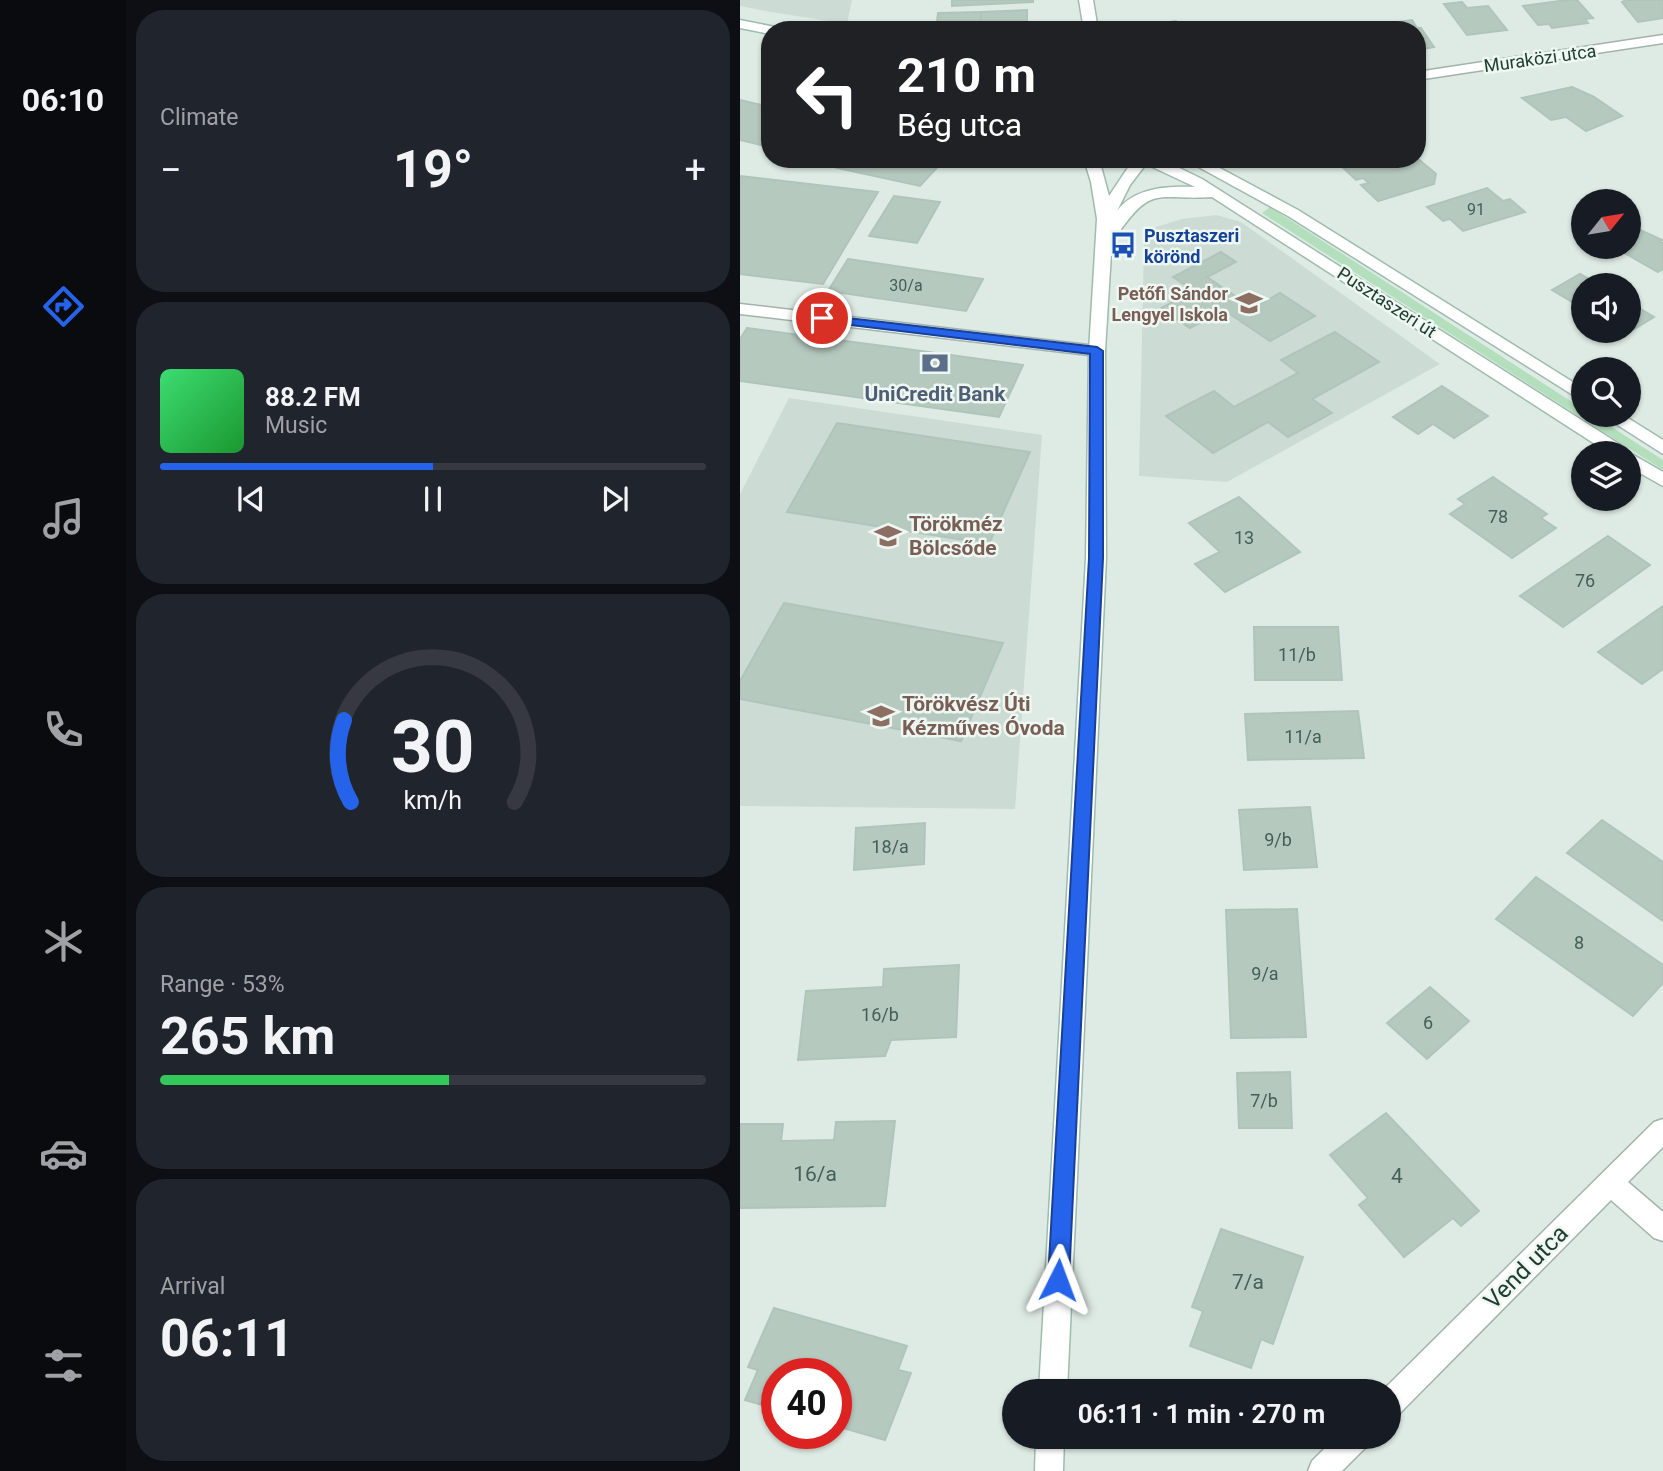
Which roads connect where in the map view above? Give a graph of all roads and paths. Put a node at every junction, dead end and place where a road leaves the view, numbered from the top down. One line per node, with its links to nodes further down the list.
1 (1086, 0): 2 (street)
2 (1090, 21)
3 (740, 24): 4 (street)
4 (761, 28)
5 (1663, 39): 6 (street, Muraközi utca)
6 (1426, 75)
7 (1094, 168): 12 (street)
8 (1138, 168): 12 (street)
9 (1165, 168): 11 (street, Pusztaszeri út)
10 (1208, 168): 16 (street, Pusztaszeri út)
11 (1213, 193): 13 (street); 18 (street, Pusztaszeri út)
12 (1105, 219): 13 (street)
13 (1105, 243): 15 (street)
14 (740, 309): 15 (street)
15 (1097, 351): 25 (street)
16 (1571, 389)
17 (1630, 427): 19 (street)
18 (1602, 441)
19 (1663, 448)
20 (1641, 466): 21 (street)
21 (1663, 481)
22 (1663, 1130): 23 (street, Vend utca)
23 (1610, 1183): 24 (street); 26 (street, Vend utca)
24 (1663, 1229)
25 (1054, 1379)
26 (1401, 1392)
27 (1050, 1449): 29 (street)
28 (1344, 1449): 30 (street)
29 (1049, 1471)
30 (1322, 1471)

